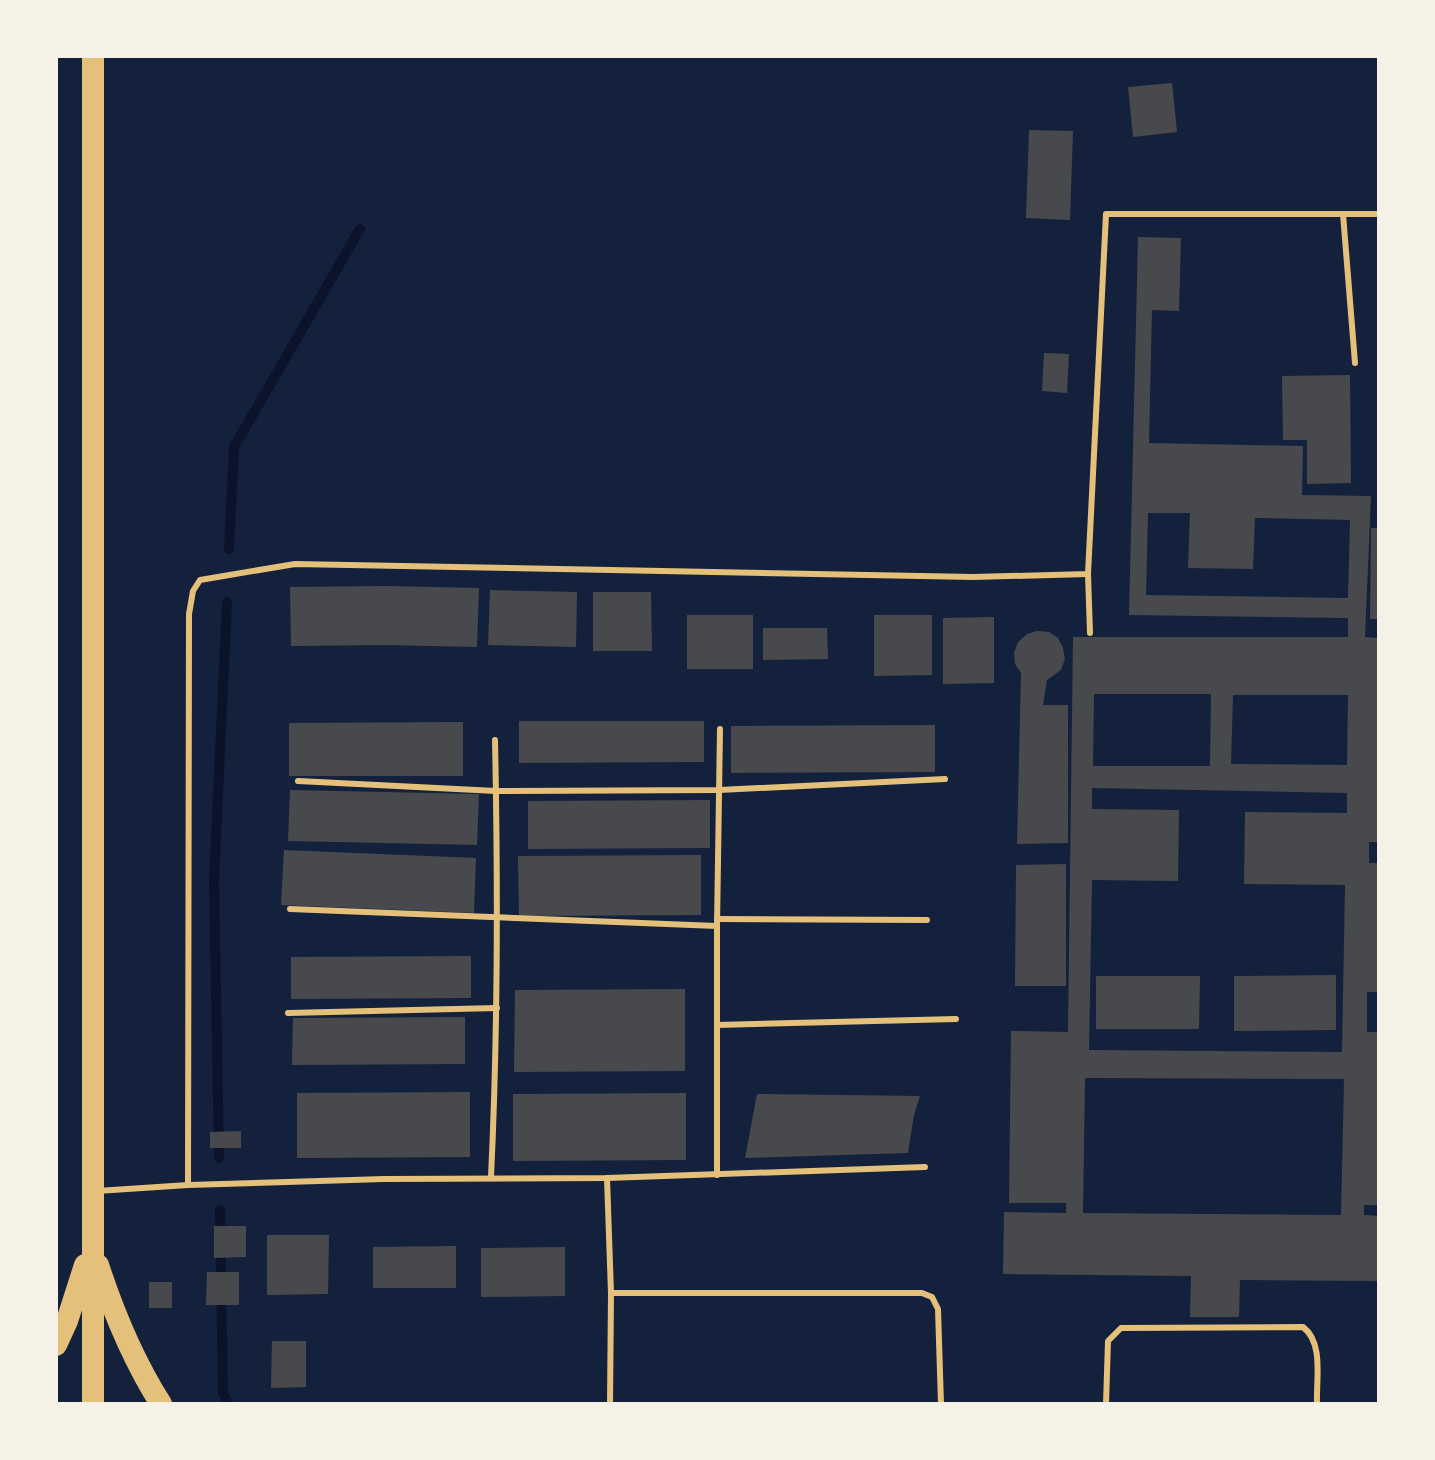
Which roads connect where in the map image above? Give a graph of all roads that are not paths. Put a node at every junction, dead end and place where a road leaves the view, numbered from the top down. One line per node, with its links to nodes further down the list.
1 (93, 56): 26 (highway)
2 (1343, 214): 3 (lane); 4 (lane); 5 (lane)
3 (1379, 214)
4 (1355, 363)
5 (1088, 574): 6 (lane); 25 (lane)
6 (1090, 633)
7 (720, 729): 11 (lane)
8 (495, 740): 12 (lane)
9 (945, 779): 11 (lane)
10 (298, 781): 12 (lane)
11 (719, 790): 12 (lane); 16 (lane)
12 (496, 791): 14 (lane)
13 (290, 909): 14 (lane)
14 (499, 919): 16 (lane); 17 (lane)
15 (927, 920): 16 (lane)
16 (717, 923): 20 (lane)
17 (497, 1008): 18 (lane); 23 (lane)
18 (288, 1013)
19 (956, 1019): 20 (lane)
20 (717, 1025): 22 (lane)
21 (925, 1167): 22 (lane)
22 (717, 1175): 24 (lane)
23 (491, 1177): 24 (lane); 25 (lane)
24 (607, 1178): 28 (lane)
25 (188, 1185): 26 (lane)
26 (93, 1192): 27 (highway)
27 (92, 1245): 29 (highway); 30 (highway); 31 (highway)
28 (611, 1293): 32 (lane); 33 (lane)
29 (56, 1345)
30 (93, 1404)
31 (161, 1404)
32 (610, 1404)
33 (941, 1404)
34 (1106, 1404): 35 (lane)
35 (1317, 1404)

